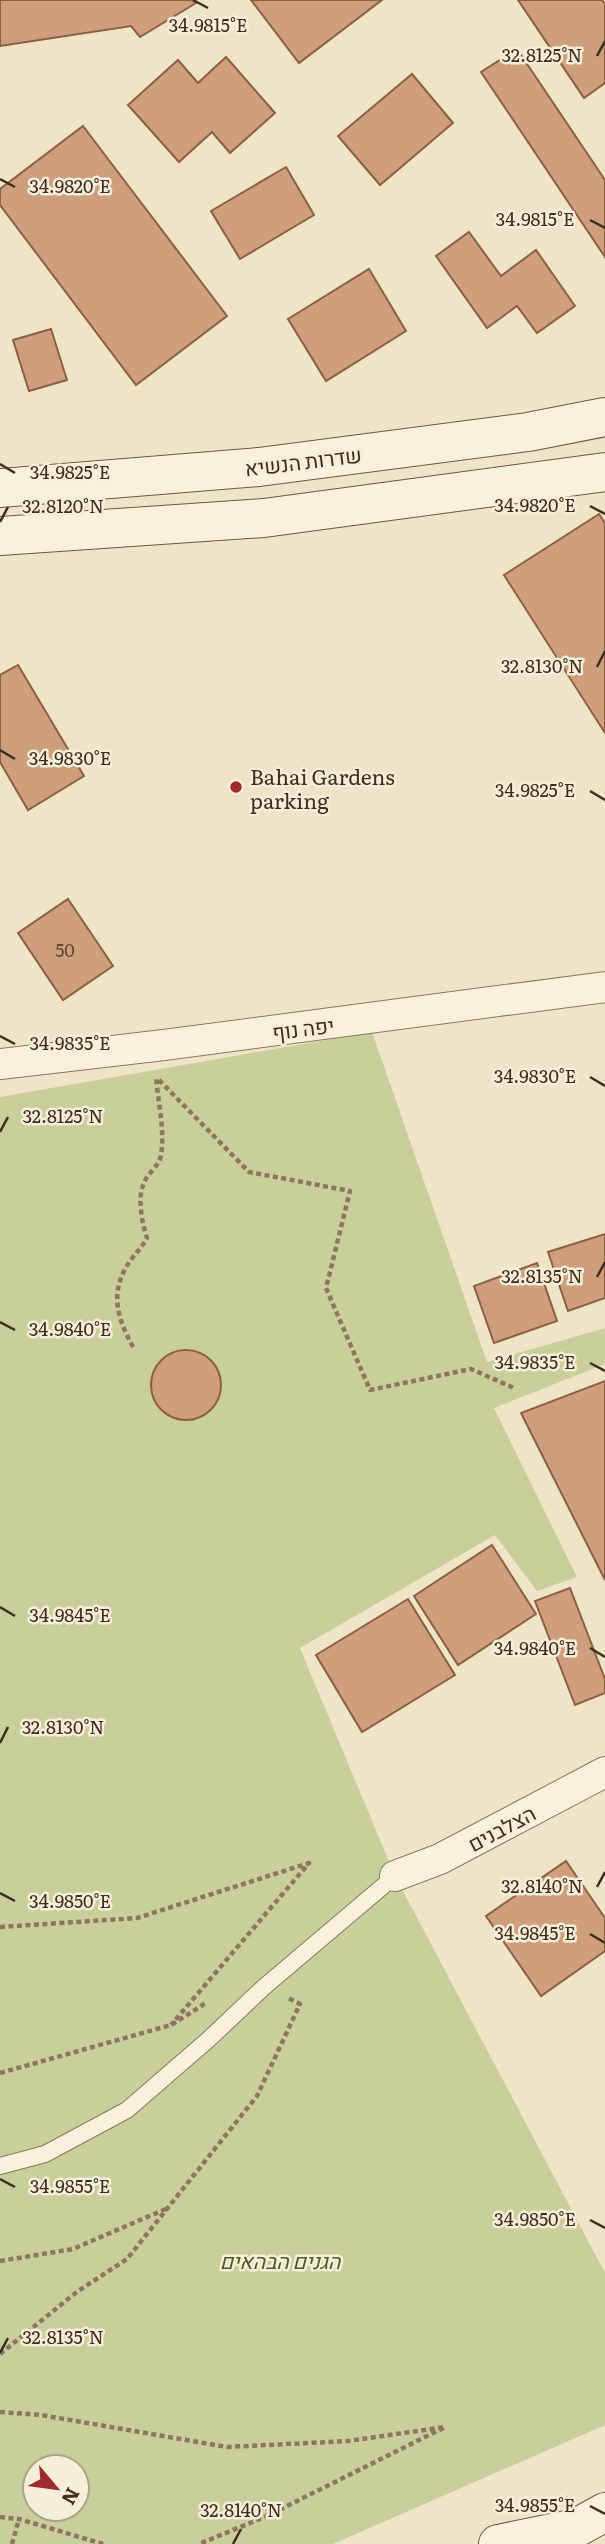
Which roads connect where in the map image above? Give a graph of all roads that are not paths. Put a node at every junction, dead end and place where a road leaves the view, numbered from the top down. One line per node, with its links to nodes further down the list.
1 (605, 417): 3 (street, שדרות הנשיא)
2 (605, 472): 4 (street)
3 (0, 488)
4 (0, 536)
5 (605, 987): 6 (street, יפה נוף)
6 (0, 1064)
7 (605, 1772): 8 (street, הצלבנים)
8 (395, 1876): 9 (lane)
9 (0, 2166)
10 (605, 2512): 11 (street)
11 (559, 2536): 12 (street)
12 (498, 2544)

